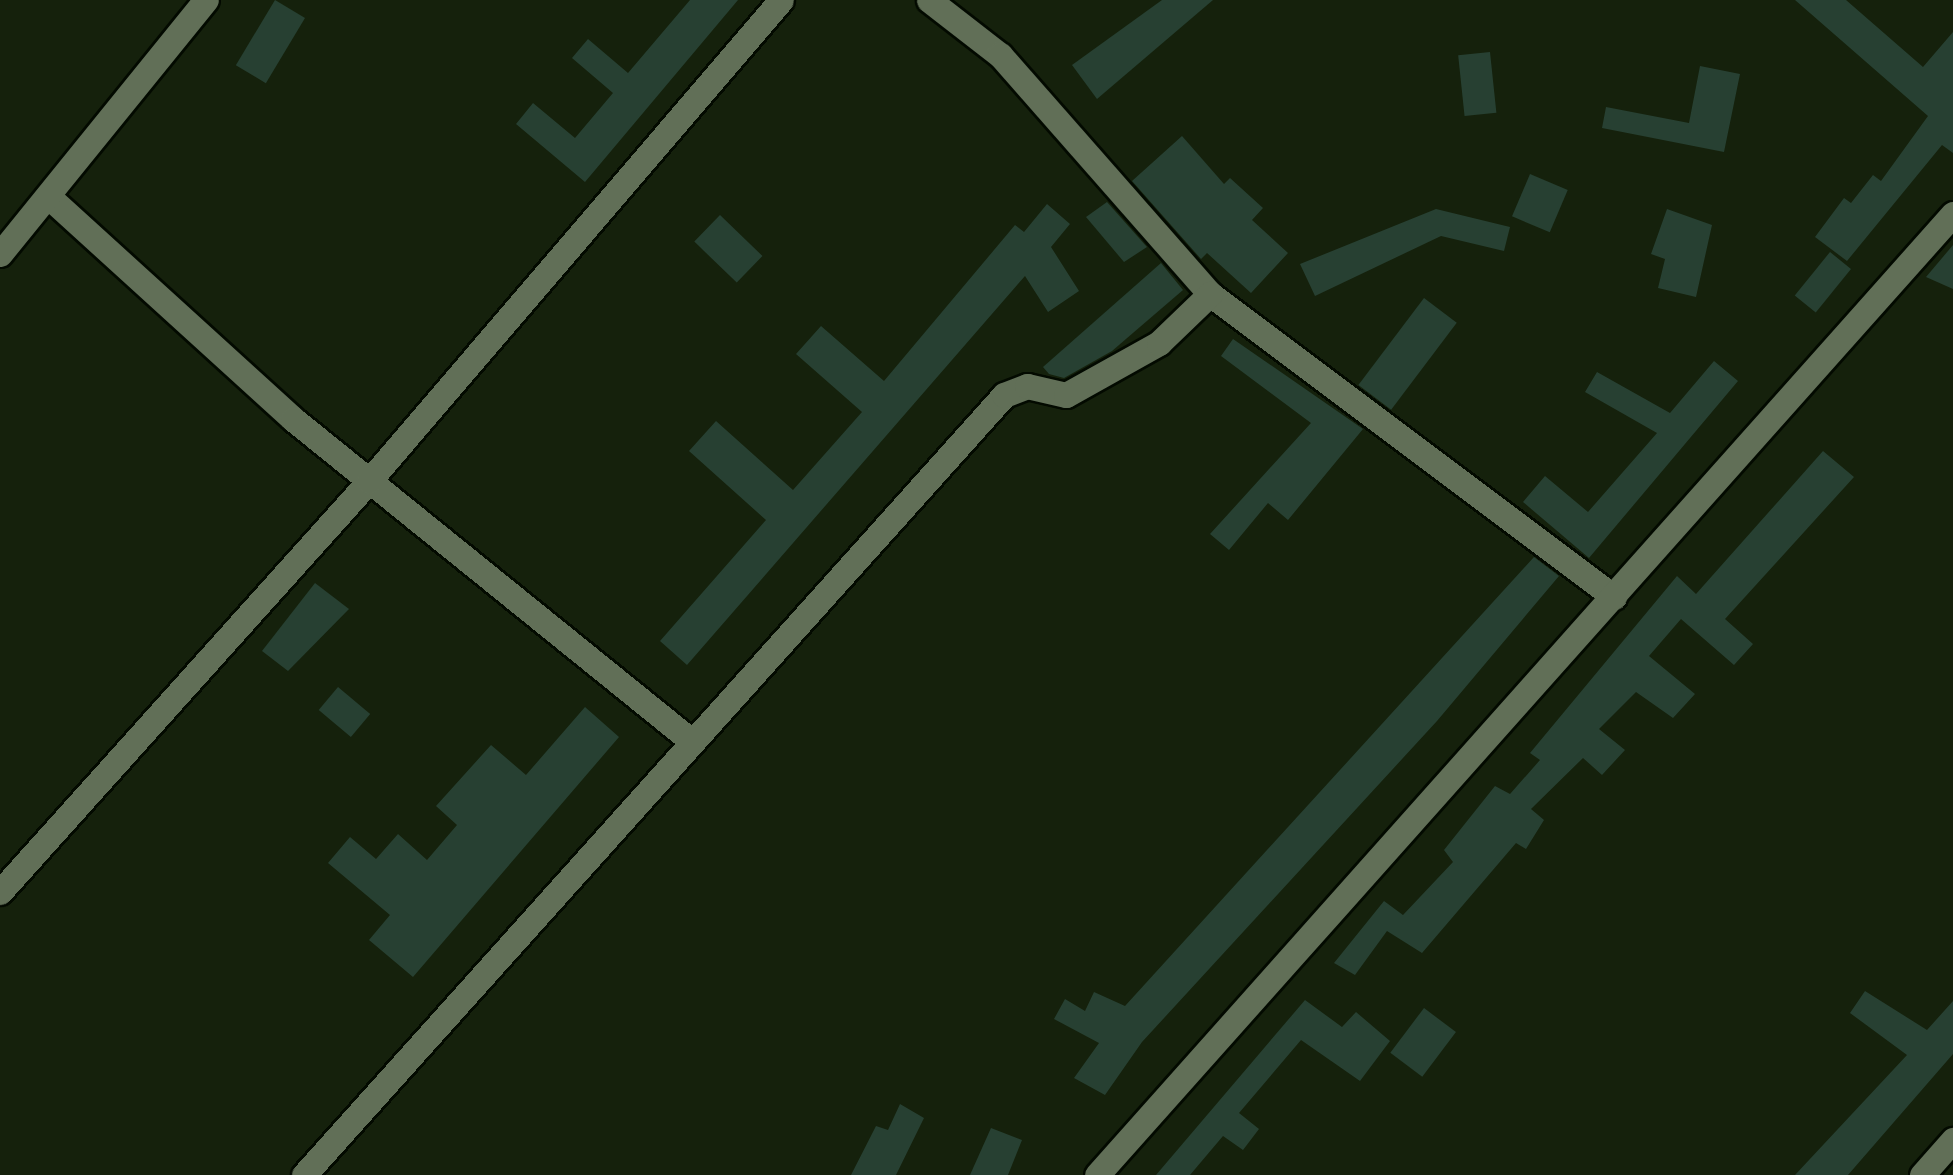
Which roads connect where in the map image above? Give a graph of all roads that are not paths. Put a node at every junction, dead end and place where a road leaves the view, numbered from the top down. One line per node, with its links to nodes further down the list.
1 (206, 0): 4 (street)
2 (781, 0): 8 (street)
3 (929, 0): 7 (street)
4 (50, 197): 6 (street); 8 (street)
5 (1953, 214): 9 (street)
6 (0, 254)
7 (1210, 294): 9 (street); 10 (street)
8 (370, 481): 10 (street); 11 (street)
9 (1614, 597): 14 (street)
10 (689, 740): 13 (street)
11 (0, 892)
12 (1953, 1140): 15 (street)
13 (304, 1175)
14 (1098, 1175)
15 (1922, 1175)

